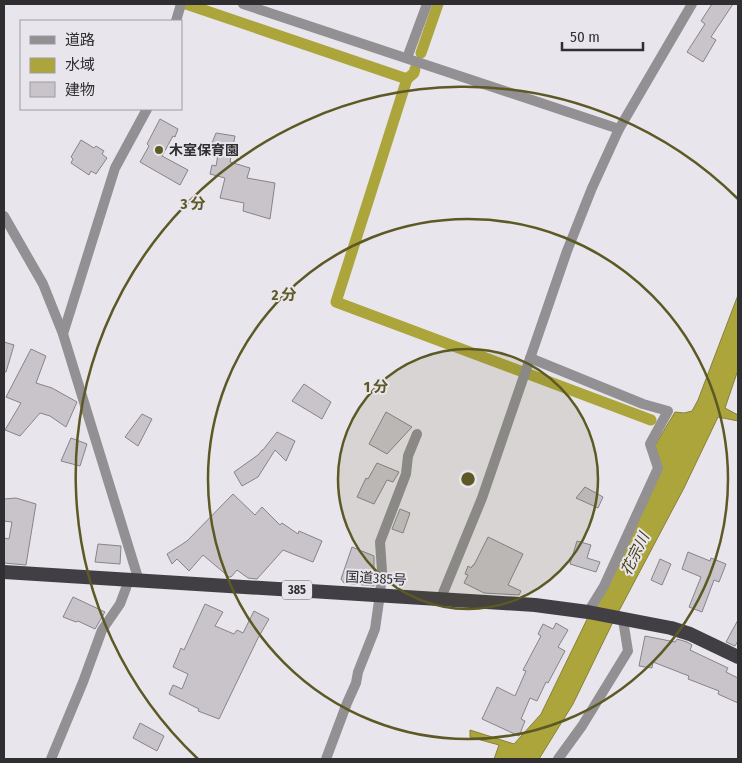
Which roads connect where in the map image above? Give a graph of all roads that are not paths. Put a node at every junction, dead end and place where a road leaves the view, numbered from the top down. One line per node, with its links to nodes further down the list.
1 (243, 4): 6 (street)
2 (427, 4): 6 (street)
3 (692, 4): 8 (street)
4 (180, 7): 5 (street)
5 (176, 20)
6 (407, 58): 8 (street)
7 (146, 110): 10 (street)
8 (619, 129): 11 (street)
9 (4, 216): 10 (street)
10 (64, 334): 14 (street)
11 (529, 360): 16 (street); 17 (street)
12 (417, 434): 15 (street)
13 (4, 572): 14 (highway, 国道385号 / 385)
14 (134, 580): 15 (highway, 国道385号 / 385); 20 (street)
15 (380, 594): 16 (highway, 国道385号 / 385); 21 (street)
16 (441, 598): 17 (highway, 国道385号 / 385)
17 (590, 612): 18 (highway, 国道385号 / 385)
18 (620, 619): 19 (highway, 国道385号 / 385); 22 (street)
19 (738, 657)
20 (51, 759)
21 (326, 759)
22 (558, 759)

